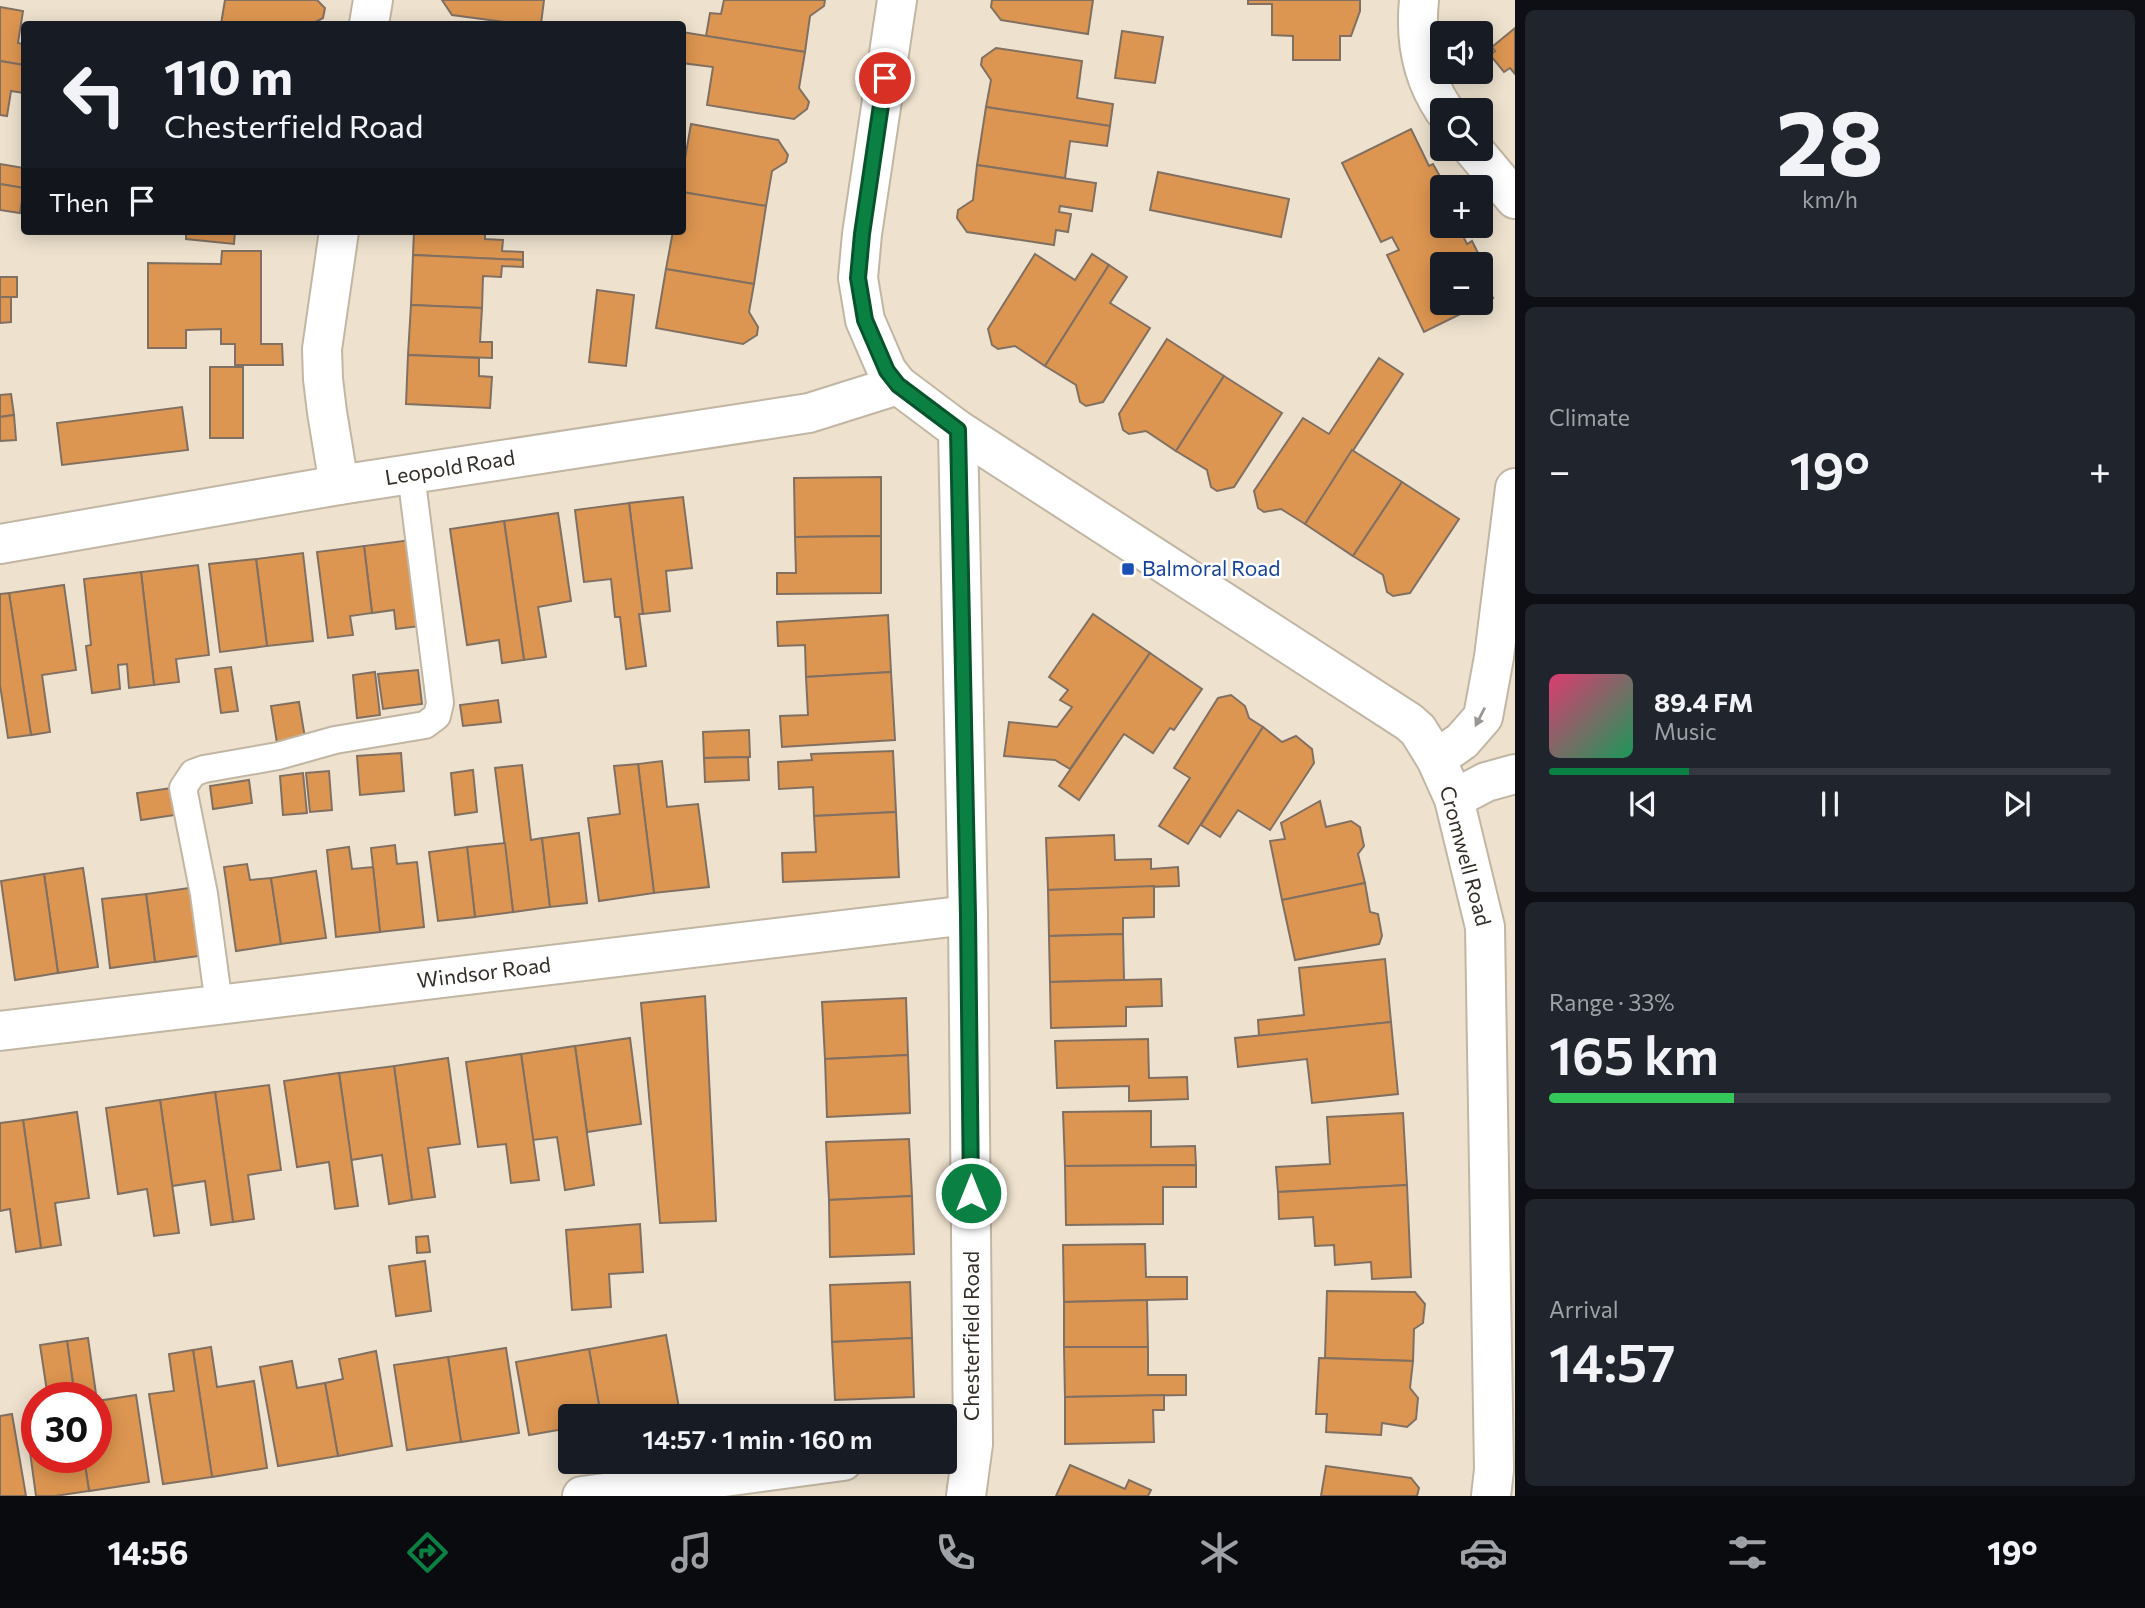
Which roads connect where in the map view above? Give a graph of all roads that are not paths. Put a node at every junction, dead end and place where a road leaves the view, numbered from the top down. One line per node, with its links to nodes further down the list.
1 (373, 0): 4 (street)
2 (897, 0): 9 (street)
3 (1419, 0): 5 (street)
4 (370, 21)
5 (1436, 98)
6 (1483, 161): 7 (street)
7 (1515, 199)
8 (338, 235): 12 (street)
9 (898, 385): 10 (street); 11 (street, Leopold Road)
10 (958, 430): 15 (street, Cromwell Road); 18 (street, Chesterfield Road)
11 (411, 474): 12 (street, Leopold Road); 19 (lane)
12 (339, 485): 14 (street, Leopold Road)
13 (1515, 488): 15 (street, one-way to 15)
14 (0, 544)
15 (1436, 759): 17 (street, Cromwell Road)
16 (1515, 774): 17 (street)
17 (1454, 799): 25 (street, Cromwell Road)
18 (968, 915): 19 (street, Windsor Road); 21 (street, Chesterfield Road)
19 (219, 1005): 20 (street, Windsor Road)
20 (0, 1031)
21 (959, 1446): 24 (street, Chesterfield Road)
22 (745, 1474): 23 (street)
23 (582, 1496)
24 (966, 1496)
25 (1491, 1496)

